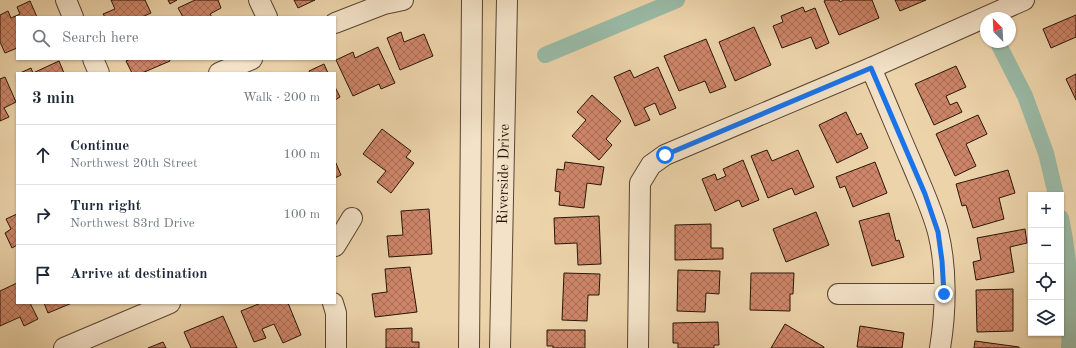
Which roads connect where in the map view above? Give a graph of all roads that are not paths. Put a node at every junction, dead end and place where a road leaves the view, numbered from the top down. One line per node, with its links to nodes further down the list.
1 (66, 0): 7 (street)
2 (259, 0): 8 (street)
3 (403, 0): 9 (street)
4 (472, 0): 23 (street)
5 (506, 0): 24 (street, Riverside Drive)
6 (1024, 0): 12 (street)
7 (73, 16)
8 (267, 16)
9 (336, 23)
10 (93, 60): 13 (street)
11 (250, 60): 14 (street)
12 (871, 68): 18 (street); 25 (street)
13 (99, 72)
14 (222, 72)
15 (352, 218): 16 (street)
16 (336, 244)
17 (838, 294): 18 (street)
18 (944, 294): 26 (street)
19 (168, 304): 21 (street)
20 (334, 304): 22 (street)
21 (64, 348)
22 (336, 348)
23 (469, 348)
24 (500, 348)
25 (638, 348)
26 (940, 348)

